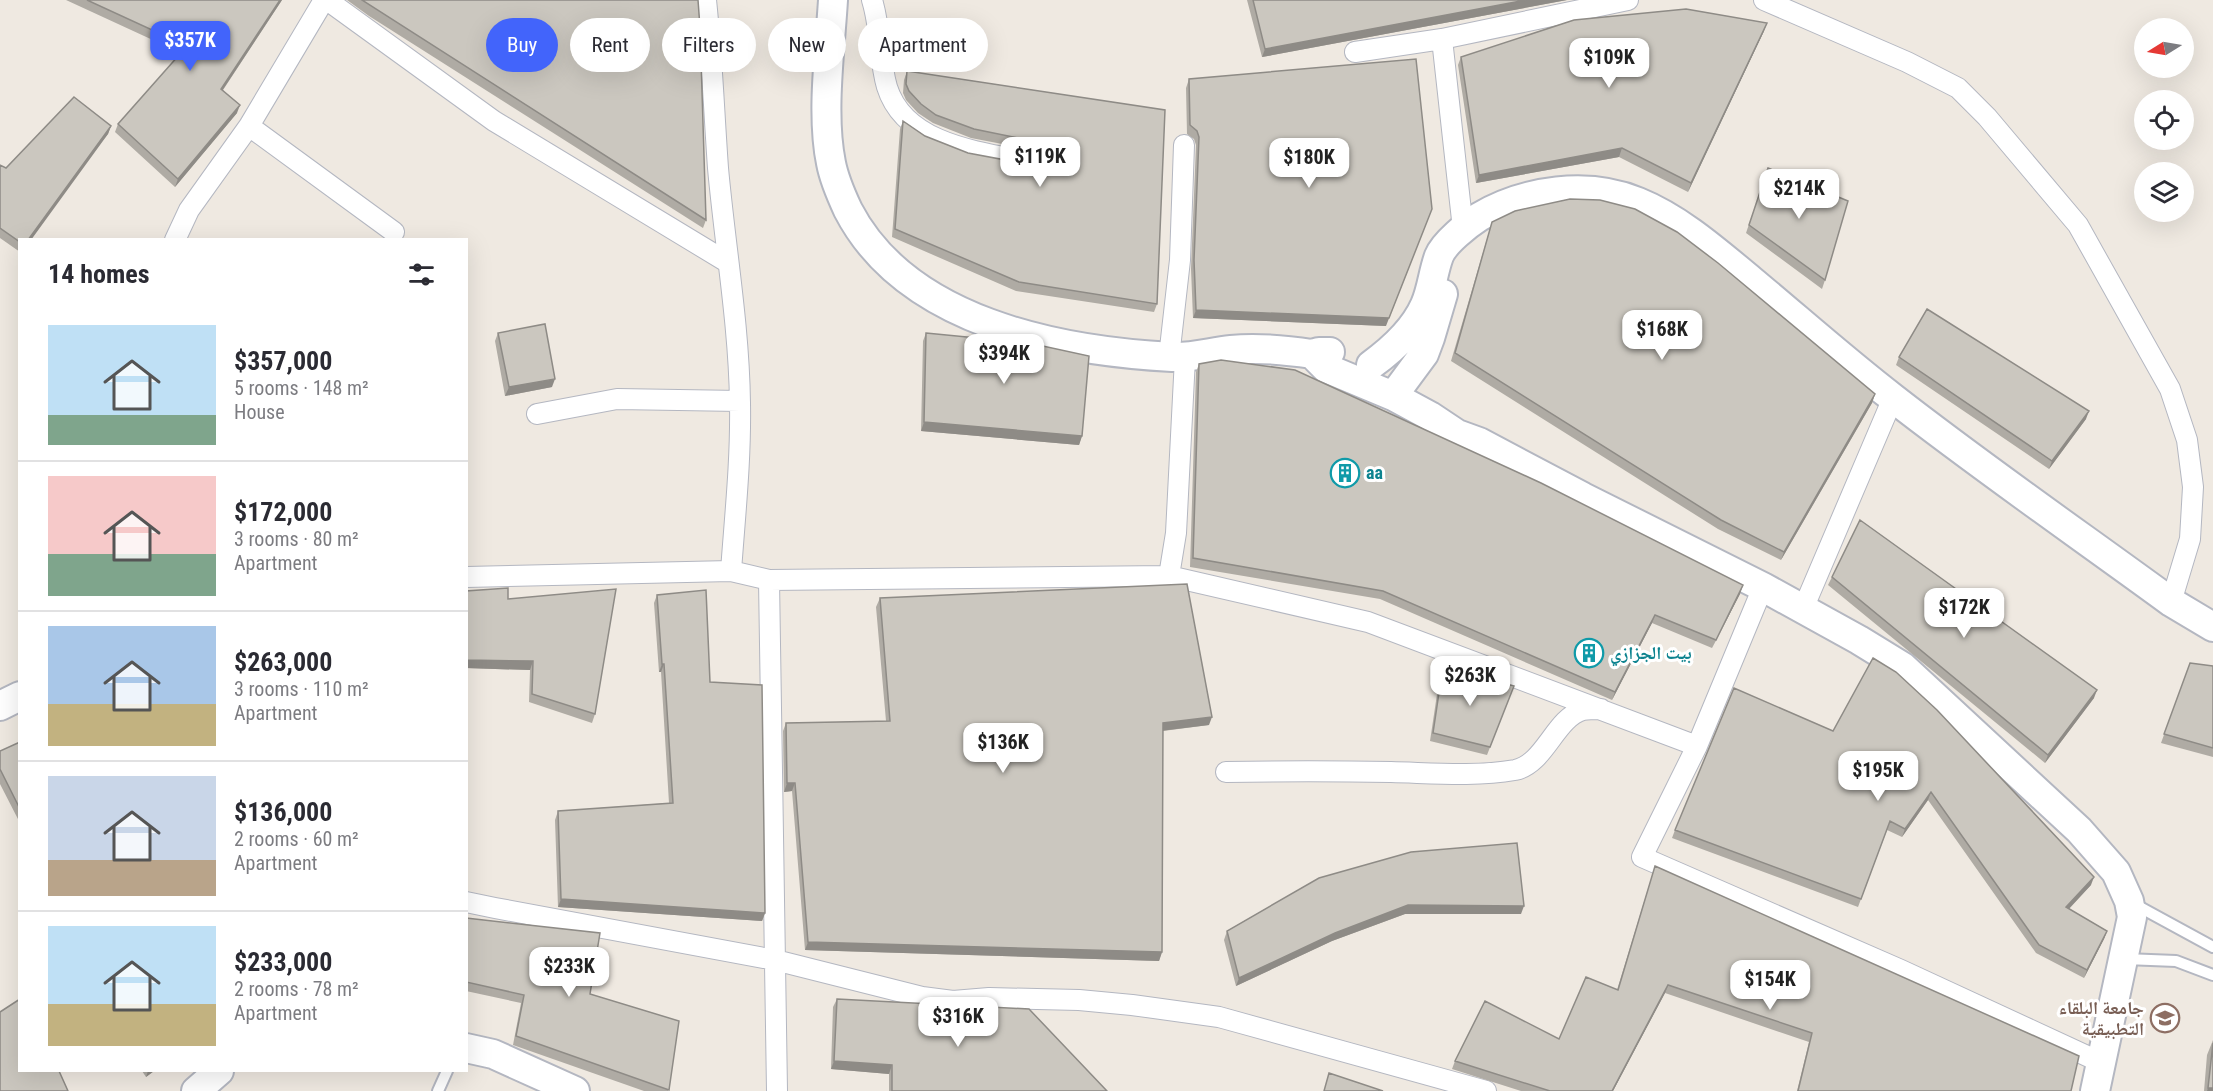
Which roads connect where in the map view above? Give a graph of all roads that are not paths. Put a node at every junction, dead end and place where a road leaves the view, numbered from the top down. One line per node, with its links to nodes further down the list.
1 (326, 0): 9 (street); 15 (street)
2 (706, 0): 15 (street)
3 (833, 0): 17 (street)
4 (872, 0): 11 (street)
5 (1629, 0): 7 (street)
6 (1764, 0): 28 (street)
7 (1442, 39): 8 (street); 13 (street)
8 (1355, 52)
9 (249, 126): 12 (street); 14 (street)
10 (1184, 145): 17 (street)
11 (1031, 162)
12 (394, 232)
13 (1456, 236): 18 (street); 19 (street); 20 (street)
14 (176, 238)
15 (727, 262): 21 (street)
16 (1312, 354): 17 (street); 18 (street); 19 (street)
17 (1177, 357): 24 (street)
18 (1371, 365): 19 (street)
19 (1398, 388): 27 (street)
20 (1893, 398): 28 (street); 29 (street)
21 (740, 401): 22 (street); 23 (street)
22 (537, 414)
23 (731, 571): 25 (street); 26 (street)
24 (1169, 576): 26 (street); 33 (street)
25 (468, 577)
26 (769, 580): 40 (street)
27 (1763, 587): 29 (street); 34 (street)
28 (2171, 602): 30 (street)
29 (1803, 609): 36 (street)
30 (2213, 627)
31 (18, 697): 32 (street)
32 (0, 706)
33 (1601, 709): 34 (street); 35 (street)
34 (1697, 746): 44 (street)
35 (1226, 772)
36 (2129, 901): 38 (lane); 39 (street)
37 (468, 902): 40 (street)
38 (2213, 947)
39 (2124, 959): 41 (lane); 44 (street)
40 (775, 960): 50 (street); 51 (street)
41 (2213, 975)
42 (468, 1036): 43 (street)
43 (480, 1051): 49 (street)
44 (2100, 1062): 52 (street)
45 (218, 1072): 47 (street)
46 (447, 1072): 48 (lane)
47 (196, 1091)
48 (438, 1091)
49 (575, 1091)
50 (777, 1091)
51 (1486, 1091)
52 (2095, 1091)

